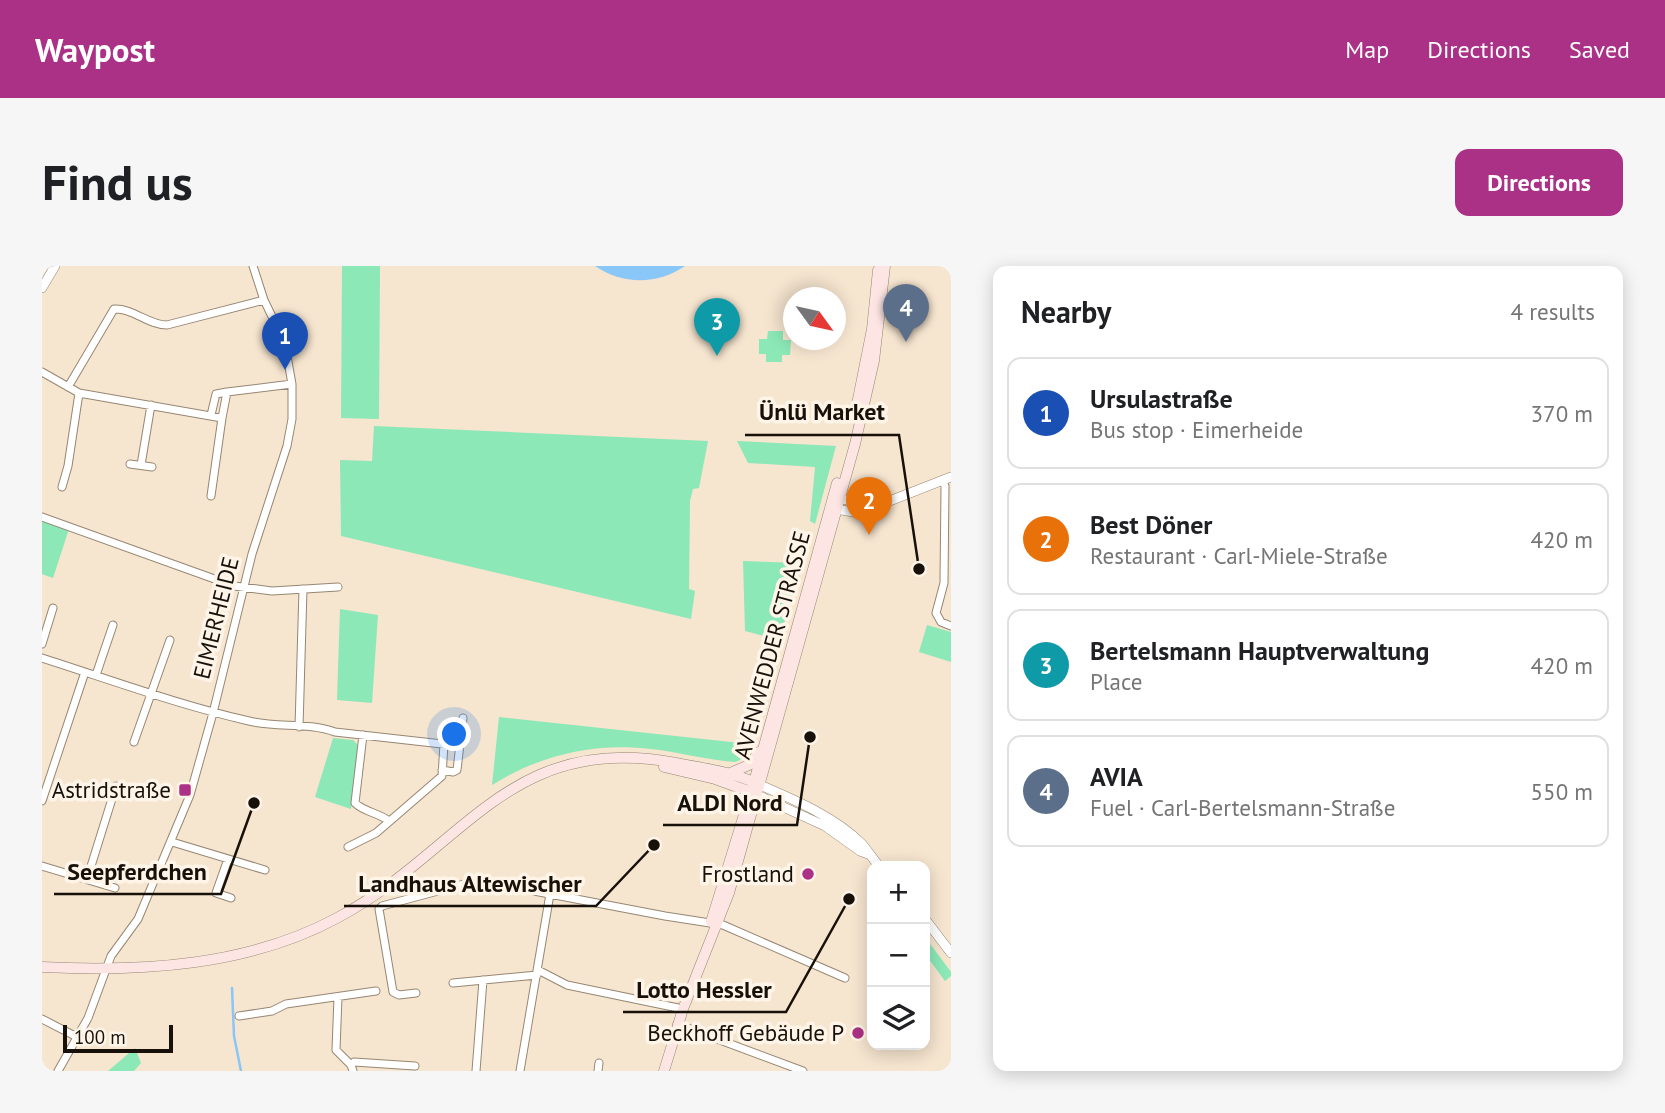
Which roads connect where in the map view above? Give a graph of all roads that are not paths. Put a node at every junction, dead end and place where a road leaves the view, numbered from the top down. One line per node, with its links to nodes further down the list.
1 (55, 266): 5 (street)
2 (253, 266): 6 (street, EIMERHEIDE)
3 (878, 266): 21 (main road)
4 (885, 266): 21 (main road)
5 (42, 288)
6 (264, 300): 8 (street, EIMERHEIDE); 9 (street)
7 (42, 372): 9 (street)
8 (292, 384): 10 (street); 24 (street, EIMERHEIDE)
9 (68, 387): 11 (street)
10 (227, 392): 13 (street); 14 (street)
11 (79, 393): 12 (street); 19 (street)
12 (151, 405): 13 (street); 16 (street)
13 (211, 415): 14 (street)
14 (222, 418): 20 (street)
15 (130, 464): 16 (street)
16 (141, 465): 17 (street)
17 (152, 467)
18 (947, 479): 21 (street); 28 (street)
19 (62, 488)
20 (211, 496)
21 (835, 504): 39 (main road, AVENWEDDER STRASSE); 47 (main road, AVENWEDDER STRASSE)
22 (42, 517): 24 (street)
23 (338, 587): 25 (street)
24 (244, 588): 25 (street); 35 (street, EIMERHEIDE)
25 (303, 589): 37 (street)
26 (53, 608): 30 (street)
27 (113, 625): 33 (street)
28 (951, 626)
29 (170, 640): 34 (street)
30 (42, 644)
31 (42, 658): 32 (street)
32 (85, 672): 33 (street); 48 (street)
33 (96, 676): 34 (street)
34 (151, 693): 35 (street); 40 (street)
35 (213, 713): 37 (street); 50 (street, EIMERHEIDE)
36 (463, 718): 42 (street)
37 (299, 727): 38 (street)
38 (363, 735): 41 (street); 49 (street)
39 (766, 738): 45 (main road); 47 (main road, AVENWEDDER STRASSE)
40 (134, 742)
41 (444, 744): 42 (street); 43 (street)
42 (460, 746): 43 (street)
43 (442, 771): 49 (street)
44 (551, 771): 45 (main road); 47 (main road); 64 (main road)
45 (729, 773): 47 (main road)
46 (116, 786): 56 (street)
47 (756, 788): 53 (street); 60 (main road, AVENWEDDER STRASSE)
48 (42, 802)
49 (389, 821): 51 (street)
50 (172, 842): 52 (street); 64 (street, EIMERHEIDE)
51 (348, 847)
52 (228, 859): 55 (street); 59 (street)
53 (874, 861)
54 (42, 866): 56 (street)
55 (265, 870)
56 (87, 879): 57 (street)
57 (115, 888)
58 (550, 894): 60 (street); 65 (street); 70 (street)
59 (231, 898)
60 (714, 924): 66 (street); 72 (main road, AVENWEDDER STRASSE); 75 (main road, AVENWEDDER STRASSE)
61 (929, 924): 62 (street)
62 (951, 953)
63 (42, 967): 64 (main road)
64 (106, 968): 76 (street, EIMERHEIDE)
65 (537, 973): 67 (street); 72 (street); 81 (street)
66 (845, 978)
67 (483, 980): 68 (street); 80 (street)
68 (453, 983)
69 (376, 992): 71 (street)
70 (416, 993)
71 (338, 997): 73 (street); 78 (street)
72 (678, 1008): 82 (main road, AVENWEDDER STRASSE)
73 (239, 1016)
74 (42, 1019): 76 (street)
75 (677, 1024): 82 (main road, AVENWEDDER STRASSE); 83 (street)
76 (77, 1037): 79 (street, EIMERHEIDE)
77 (415, 1066): 78 (street)
78 (352, 1068)
79 (58, 1071)
80 (476, 1071)
81 (520, 1071)
82 (661, 1071)
83 (803, 1071)

